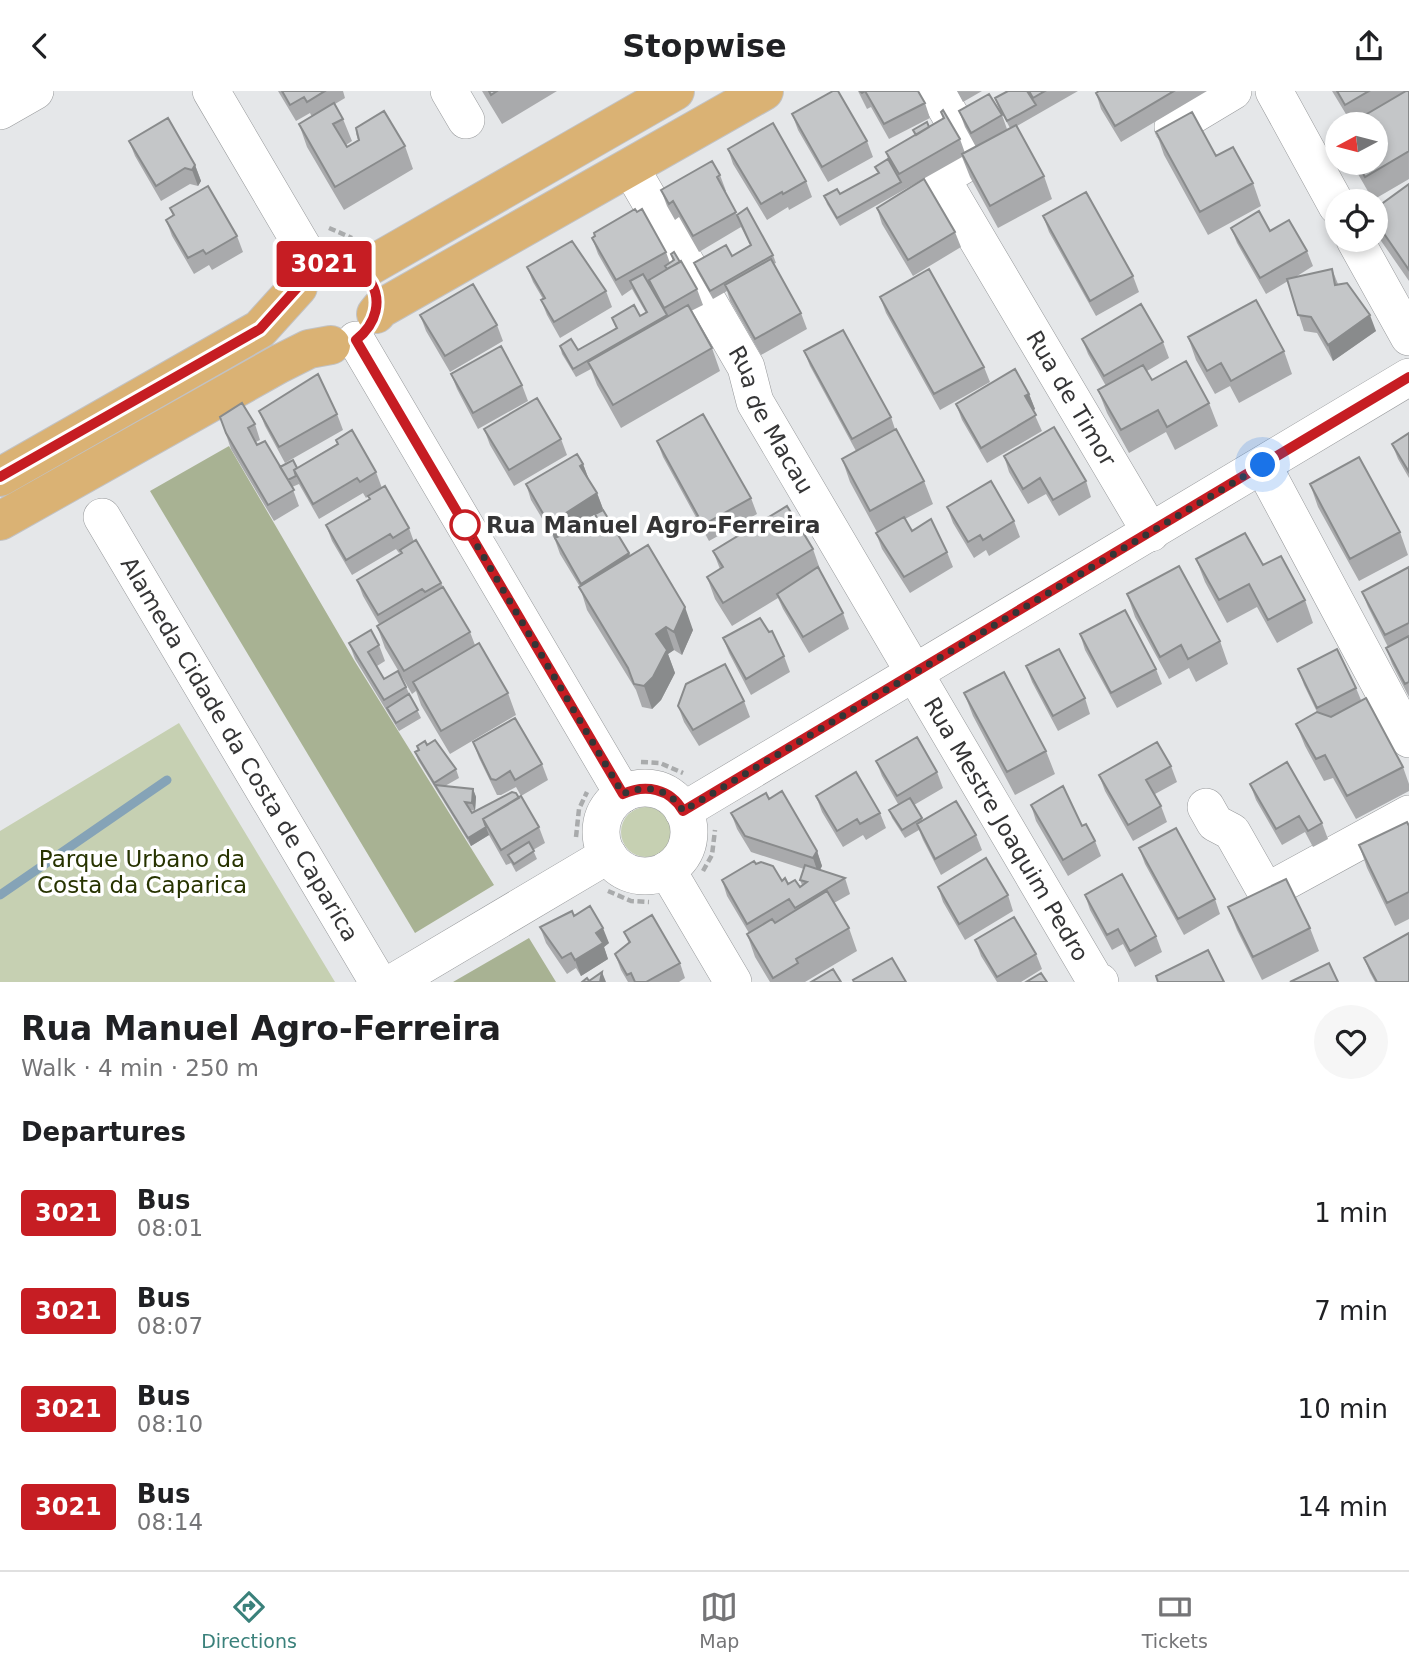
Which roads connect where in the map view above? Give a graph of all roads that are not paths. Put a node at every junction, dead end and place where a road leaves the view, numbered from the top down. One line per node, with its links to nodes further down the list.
1 (35, 91): 8 (street)
2 (212, 91): 14 (street)
3 (675, 91): 13 (main road)
4 (764, 91): 10 (main road)
5 (936, 91): 22 (street, Rua de Timor)
6 (1233, 91): 9 (street)
7 (1274, 91): 11 (street)
8 (0, 111)
9 (1173, 127)
10 (631, 167): 15 (main road); 23 (street, Rua de Macau)
11 (1328, 189)
12 (1362, 252): 16 (street)
13 (360, 254): 14 (main road); 15 (main road)
14 (306, 277): 15 (main road); 19 (main road)
15 (354, 333): 21 (main road); 25 (street)
16 (1409, 337)
17 (1409, 377): 18 (street)
18 (1263, 465): 22 (street); 24 (street)
19 (0, 477)
20 (102, 517): 31 (street, Alameda Cidade da Costa de Caparica)
21 (0, 521)
22 (1151, 533): 23 (street)
23 (914, 674): 26 (street); 34 (street, Rua Mestre Joaquim Pedro)
24 (1409, 739)
25 (615, 781): 26 (street); 29 (street)
26 (695, 804): 30 (street)
27 (1206, 807): 28 (street)
28 (1409, 814)
29 (597, 862): 30 (street); 32 (street)
30 (674, 881): 33 (street)
31 (378, 982)
32 (394, 982)
33 (733, 982)
34 (1100, 982)

